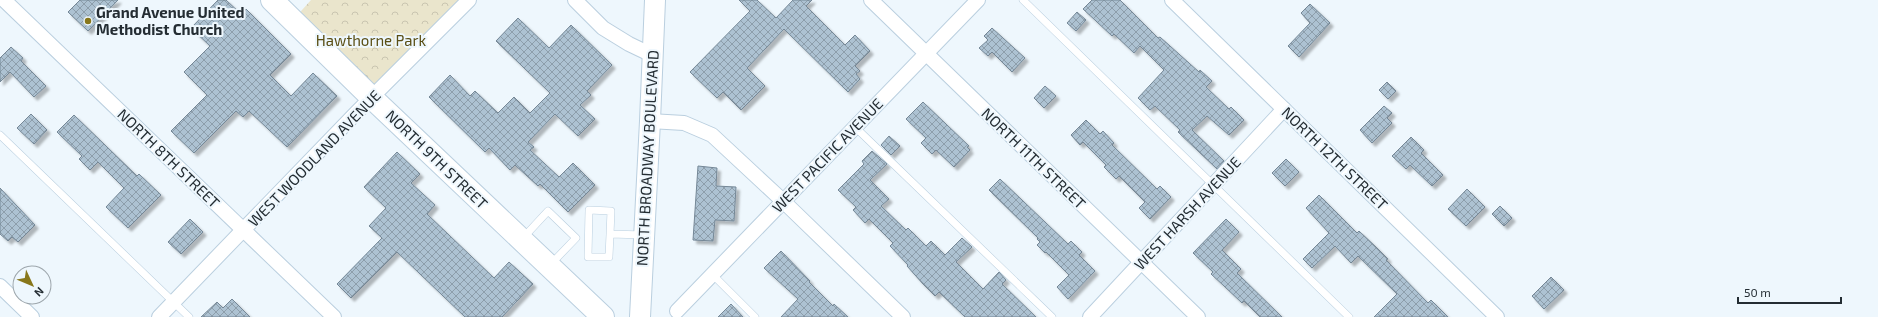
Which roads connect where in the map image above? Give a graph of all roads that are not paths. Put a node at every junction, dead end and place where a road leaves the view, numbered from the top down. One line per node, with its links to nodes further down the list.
1 (4, 0): 19 (street, NORTH 8TH STREET)
2 (272, 0): 12 (main road, NORTH 9TH STREET)
3 (469, 0): 12 (street, WEST WOODLAND AVENUE)
4 (575, 0): 11 (street)
5 (655, 0): 11 (main road, NORTH BROADWAY BOULEVARD)
6 (871, 0): 10 (street, NORTH 11TH STREET)
7 (978, 0): 10 (street, WEST PACIFIC AVENUE)
8 (1023, 0): 17 (lane)
9 (1172, 0): 13 (street, NORTH 12TH STREET)
10 (926, 53): 15 (street, WEST PACIFIC AVENUE); 25 (street, NORTH 11TH STREET)
11 (652, 55): 14 (main road, NORTH BROADWAY BOULEVARD)
12 (372, 98): 19 (street, WEST WOODLAND AVENUE); 24 (main road, NORTH 9TH STREET)
13 (1284, 109): 17 (street, WEST HARSH AVENUE); 43 (street, NORTH 12TH STREET)
14 (650, 121): 18 (street); 22 (main road, NORTH BROADWAY BOULEVARD)
15 (855, 127): 18 (street, WEST PACIFIC AVENUE); 39 (lane)
16 (0, 135): 29 (lane)
17 (1213, 186): 25 (street, WEST HARSH AVENUE); 42 (lane)
18 (783, 200): 27 (street, WEST PACIFIC AVENUE); 38 (street)
19 (243, 230): 29 (street, WEST WOODLAND AVENUE); 34 (street, NORTH 8TH STREET)
20 (588, 233): 21 (lane); 21 (lane); 23 (lane)
21 (610, 234): 22 (lane)
22 (644, 235): 36 (main road, NORTH BROADWAY BOULEVARD)
23 (576, 238): 24 (lane); 26 (lane)
24 (521, 239): 26 (main road, NORTH 9TH STREET)
25 (1142, 263): 40 (street, WEST HARSH AVENUE); 41 (street, NORTH 11TH STREET)
26 (550, 266): 35 (main road, NORTH 9TH STREET)
27 (712, 274): 30 (street, WEST PACIFIC AVENUE); 37 (lane)
28 (0, 286): 31 (street)
29 (174, 302): 32 (street, WEST WOODLAND AVENUE); 33 (lane)
30 (676, 311)
31 (32, 317)
32 (159, 317)
33 (189, 317)
34 (334, 317)
35 (602, 317)
36 (640, 317)
37 (755, 317)
38 (904, 317)
39 (1052, 317)
40 (1090, 317)
41 (1198, 317)
42 (1349, 317)
43 (1497, 317)

